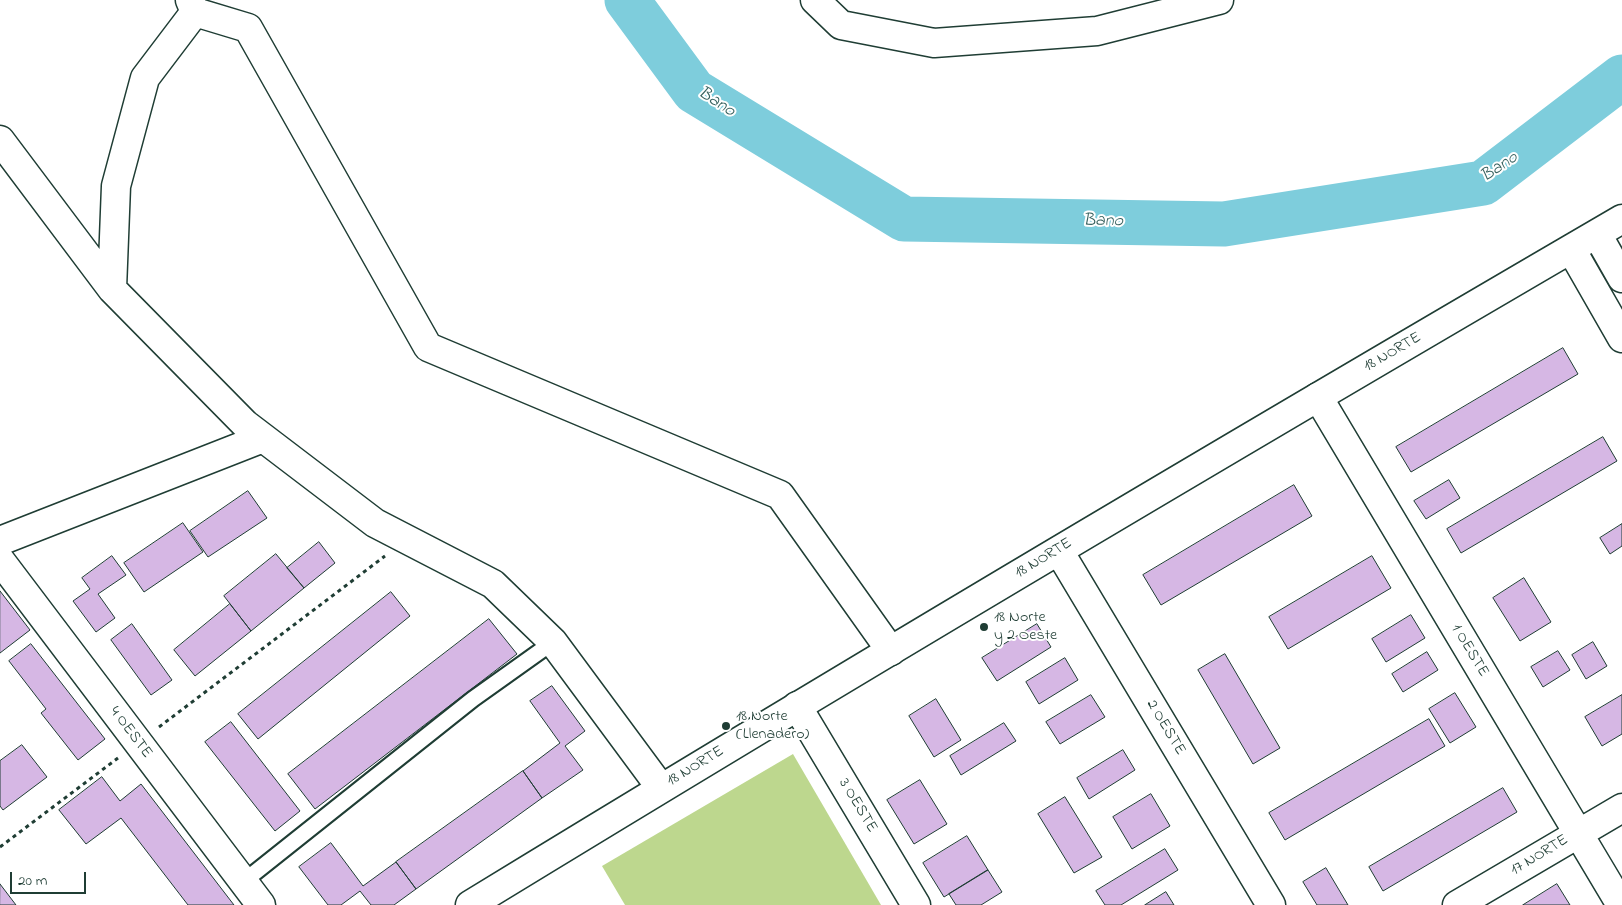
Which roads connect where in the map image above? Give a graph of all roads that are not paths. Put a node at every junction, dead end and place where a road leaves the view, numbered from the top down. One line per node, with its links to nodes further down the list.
1 (816, 0): 2 (street)
2 (1219, 0)
3 (193, 6): 9 (street); 17 (street)
4 (0, 140): 9 (street)
5 (1622, 219): 6 (street, 18 NORTE)
6 (1597, 234): 7 (street, 18 NORTE); 8 (street)
7 (1571, 249): 10 (street); 11 (street, 18 NORTE)
8 (1622, 278)
9 (112, 289): 12 (street)
10 (1622, 338)
11 (1318, 397): 14 (street, 18 NORTE); 21 (street, 1 OESTE)
12 (263, 438): 13 (street); 16 (street)
13 (0, 540)
14 (1058, 551): 17 (street, 18 NORTE); 26 (street, 2 OESTE)
15 (0, 560): 22 (street, 4 OESTE)
16 (552, 642): 19 (street); 22 (lane)
17 (891, 651): 18 (street, 18 NORTE)
18 (797, 706): 19 (street, 18 NORTE); 25 (street, 3 OESTE)
19 (661, 788): 24 (street, 18 NORTE)
20 (1622, 808): 21 (street, 17 NORTE)
21 (1578, 833): 27 (street, 17 NORTE); 28 (street, 1 OESTE)
22 (243, 882): 23 (street, 4 OESTE)
23 (261, 905)
24 (470, 905)
25 (916, 905)
26 (1271, 905)
27 (1457, 905)
28 (1621, 905)

